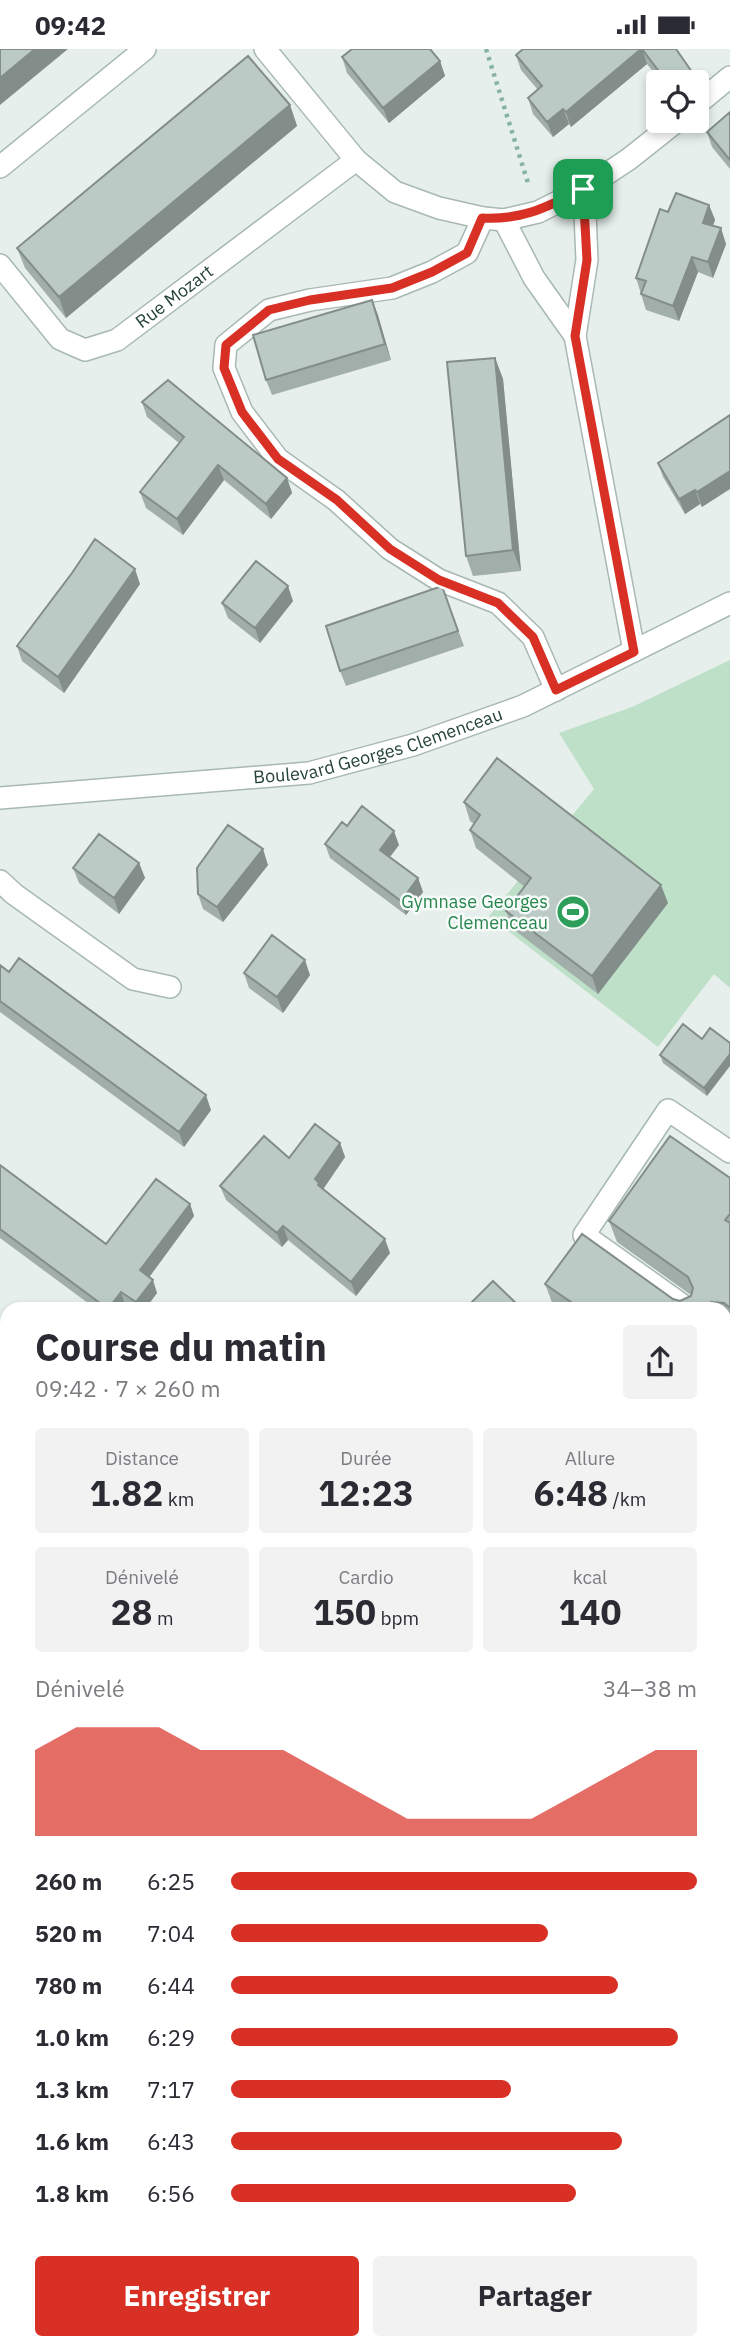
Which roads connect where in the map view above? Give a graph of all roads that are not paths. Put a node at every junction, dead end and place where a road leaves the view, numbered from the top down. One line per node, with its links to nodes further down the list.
1 (145, 49): 7 (street)
2 (265, 49): 6 (street)
3 (730, 77): 4 (street)
4 (709, 94)
5 (662, 133): 8 (street)
6 (356, 160): 9 (street); 10 (street, Rue Mozart)
7 (0, 167)
8 (583, 189): 9 (street); 11 (street)
9 (493, 219): 11 (street); 14 (street)
10 (0, 265)
11 (575, 336): 13 (street)
12 (730, 603): 13 (street, Boulevard Georges Clemenceau)
13 (634, 652): 14 (street, Boulevard Georges Clemenceau)
14 (556, 690): 15 (street, Boulevard Georges Clemenceau)
15 (0, 798)
16 (0, 881): 17 (street)
17 (170, 987)
18 (730, 1152): 19 (street)
19 (678, 1302)

